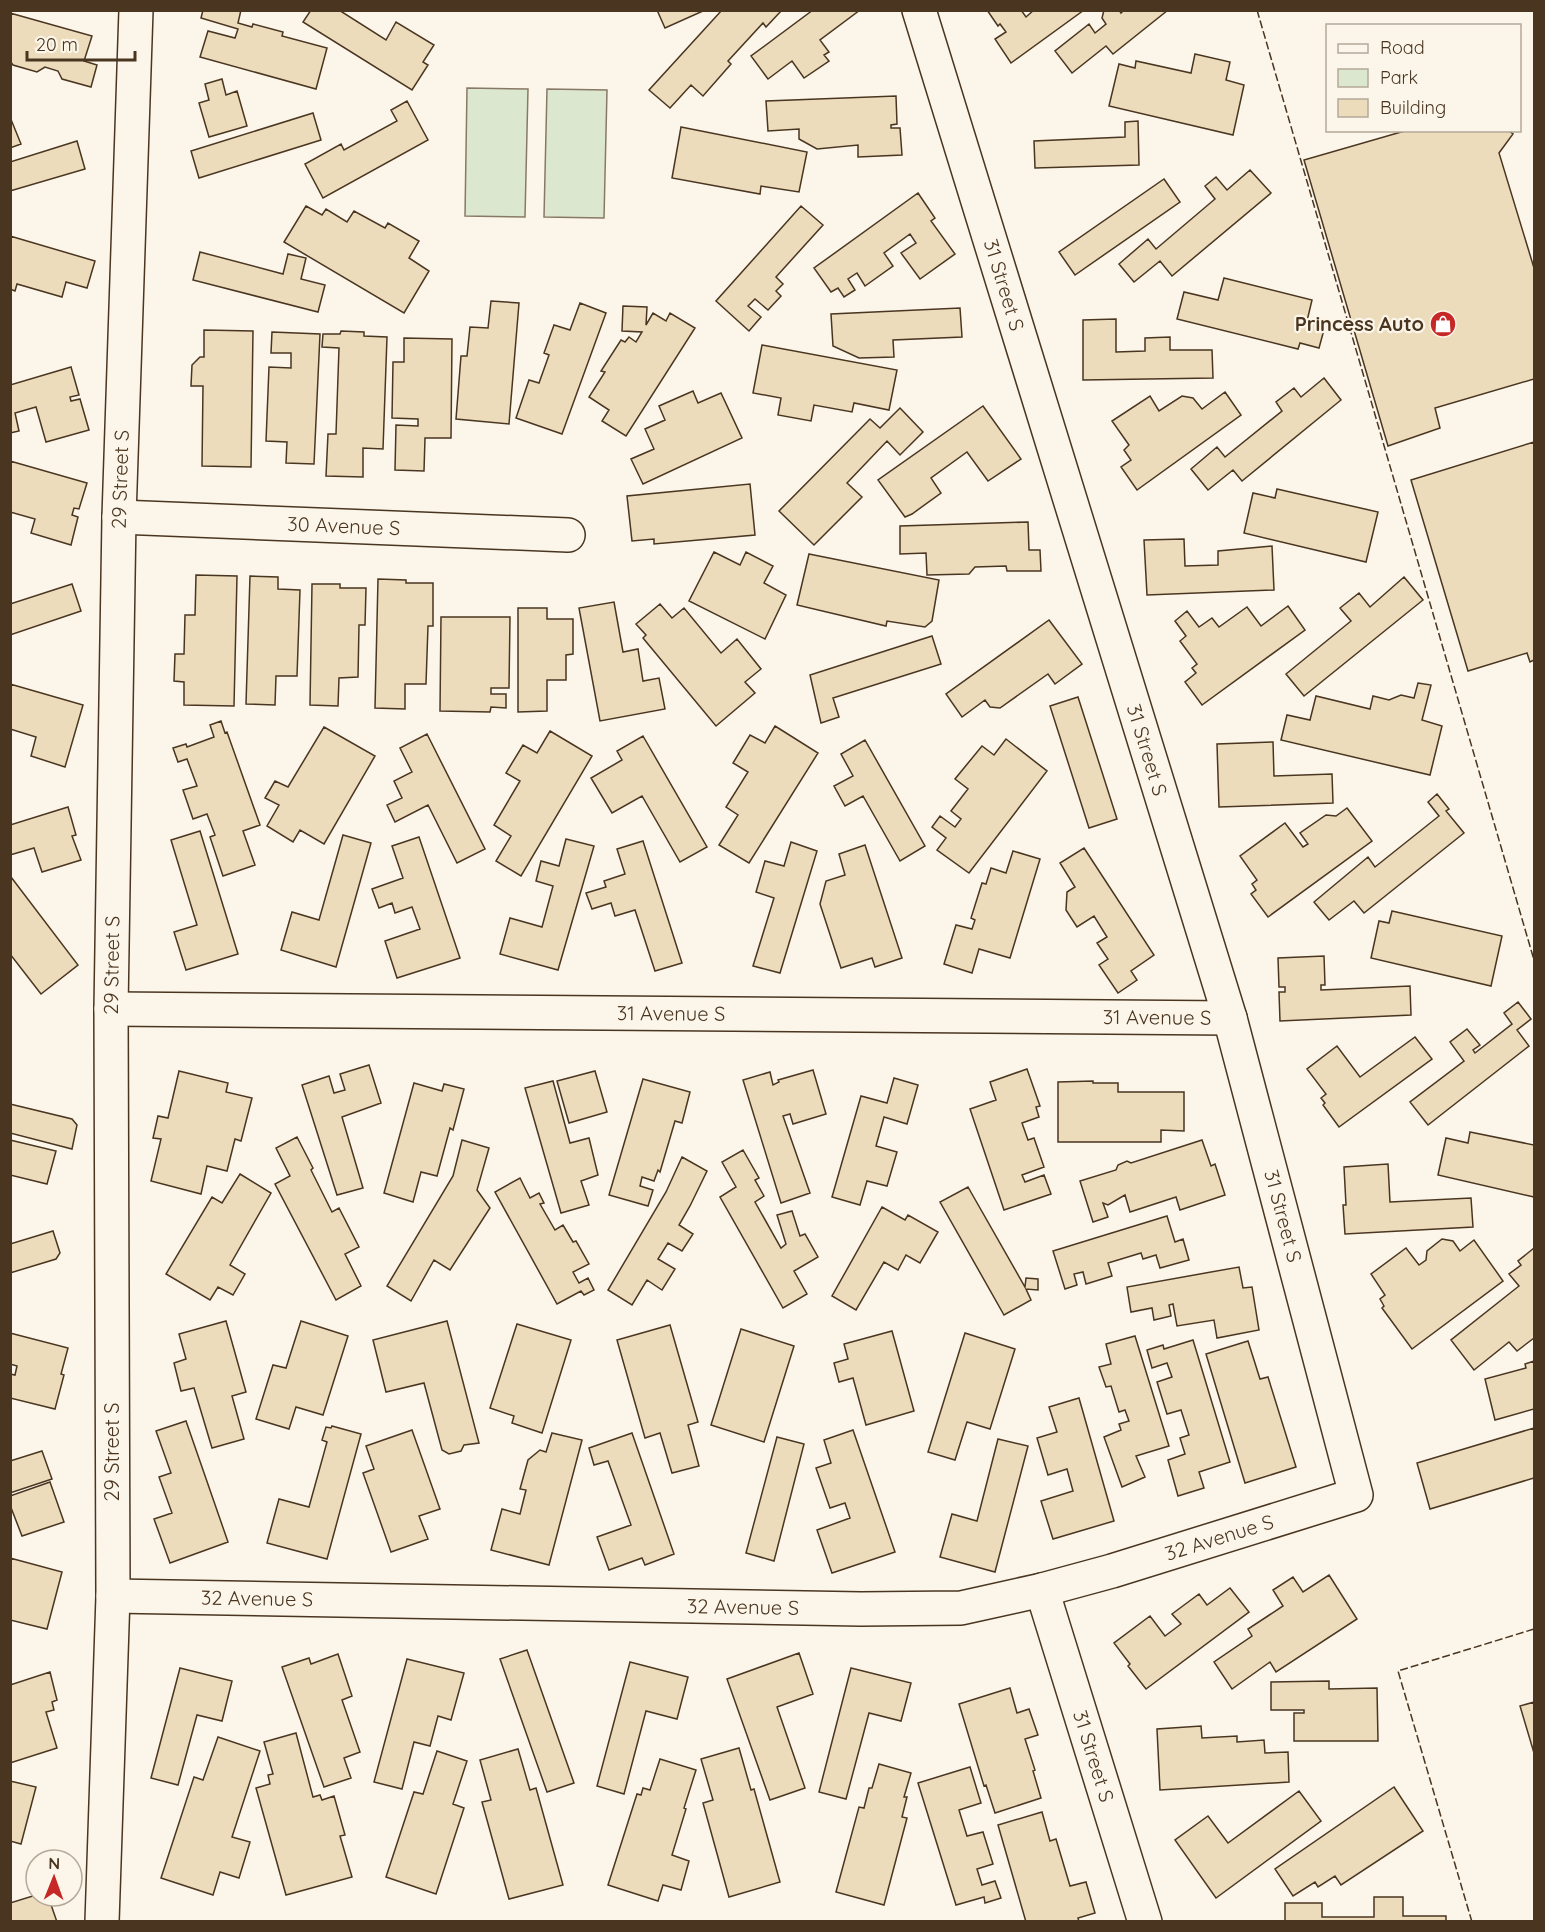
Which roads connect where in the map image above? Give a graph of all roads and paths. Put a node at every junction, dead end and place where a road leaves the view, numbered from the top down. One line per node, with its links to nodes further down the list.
1 (136, 10): 3 (street, 29 Street S)
2 (918, 10): 6 (street, 31 Street S)
3 (119, 517): 4 (street, 30 Avenue S); 5 (street, 29 Street S)
4 (568, 536)
5 (111, 1009): 6 (street, 31 Avenue S); 9 (street, 29 Street S)
6 (1230, 1018): 7 (street, 31 Street S)
7 (1356, 1495): 8 (street, 32 Avenue S)
8 (1042, 1590): 9 (street, 32 Avenue S); 11 (street, 31 Street S)
9 (113, 1596): 10 (street, 29 Street S)
10 (102, 1922)
11 (1145, 1922)

